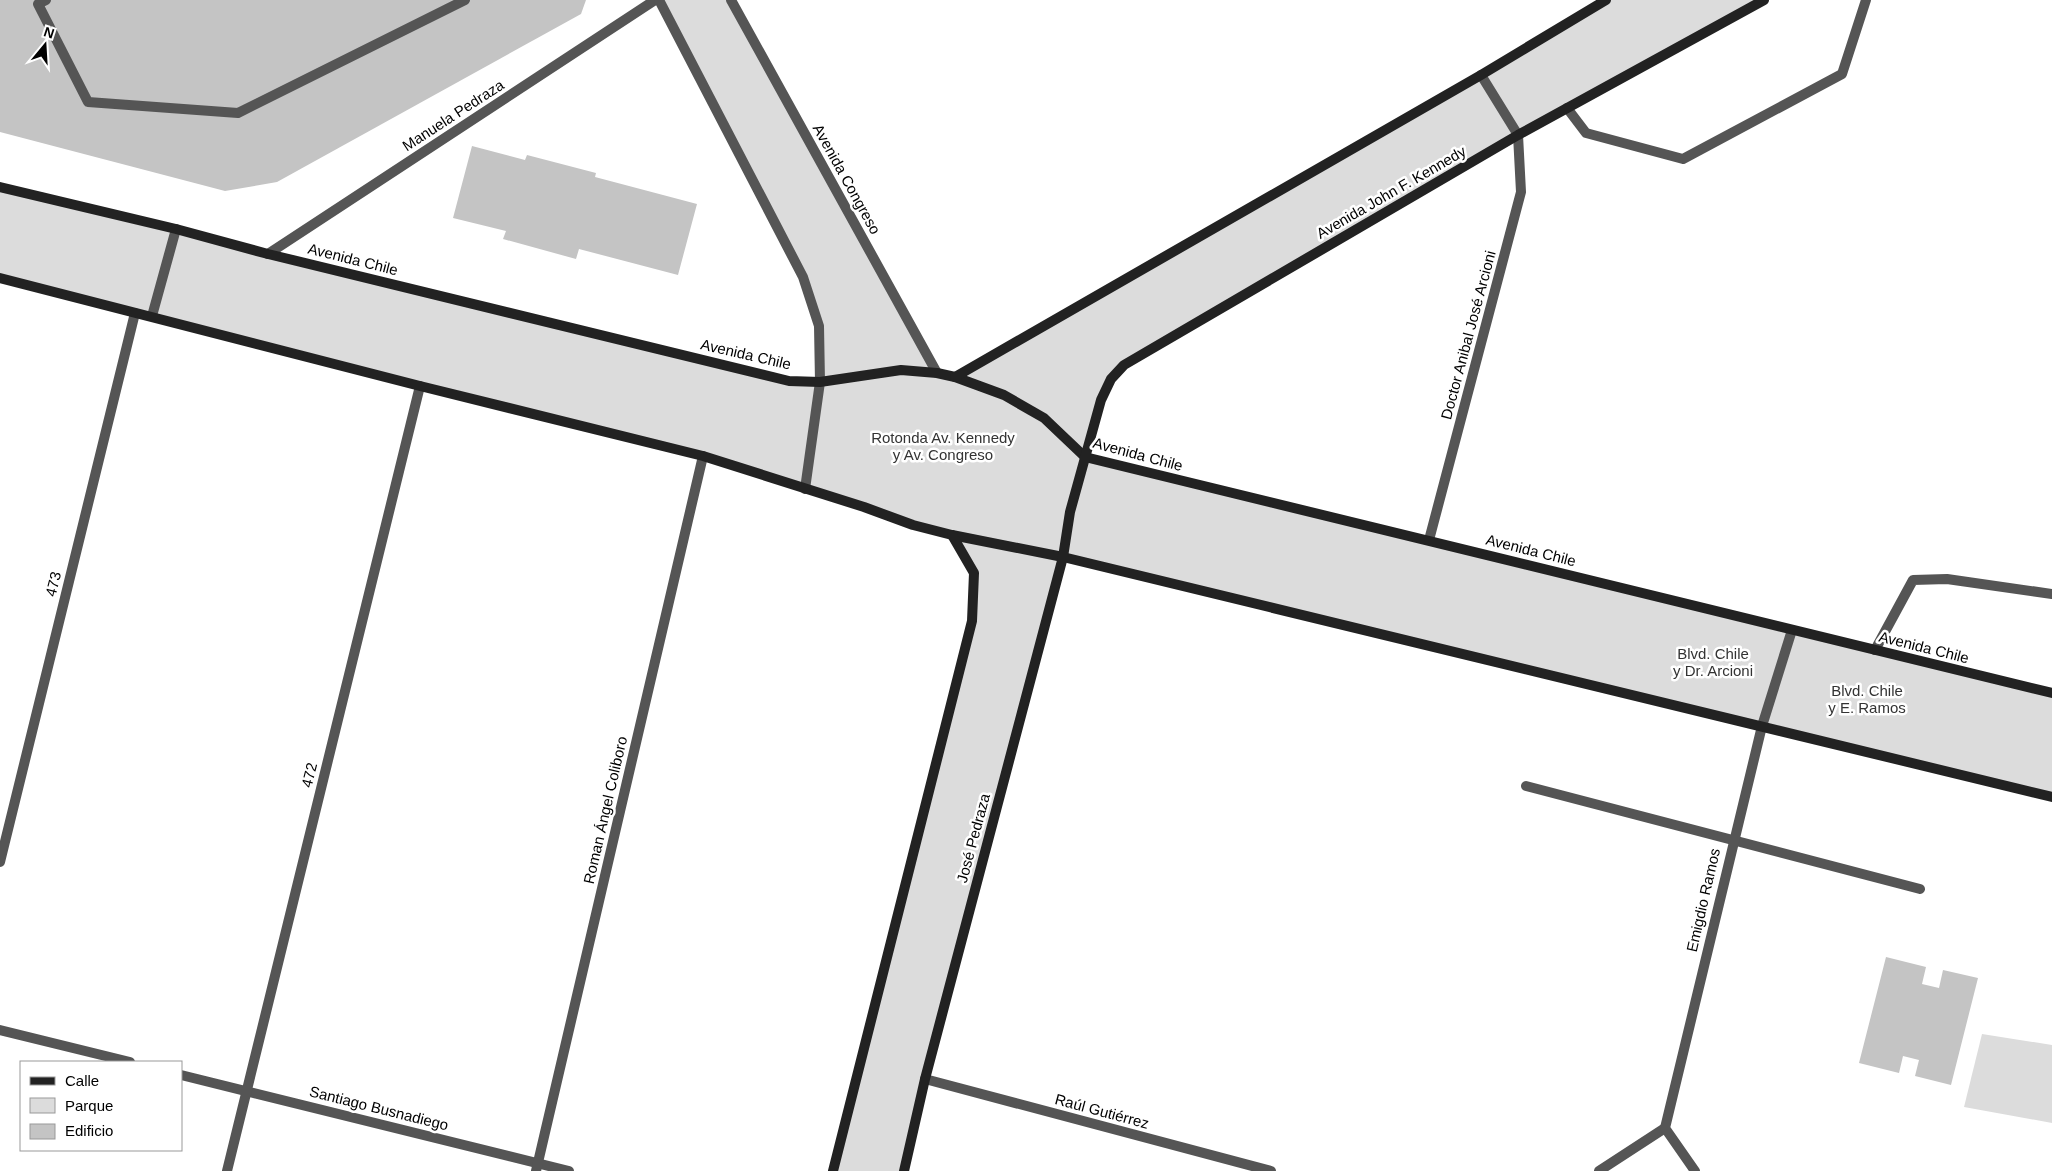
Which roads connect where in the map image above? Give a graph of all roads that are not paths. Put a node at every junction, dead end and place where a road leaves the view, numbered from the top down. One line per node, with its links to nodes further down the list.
1 (46, 0): 2 (street)
2 (465, 0)
3 (657, 0): 13 (street, Manuela Pedraza); 19 (street)
4 (731, 0): 17 (street, Avenida Congreso)
5 (1606, 0): 8 (main road)
6 (1764, 0): 9 (main road, Avenida John F. Kennedy)
7 (1866, 0): 9 (street)
8 (1481, 75): 10 (street); 18 (main road)
9 (1567, 108): 10 (main road, Avenida John F. Kennedy)
10 (1518, 135): 22 (main road, Avenida John F. Kennedy); 26 (street, Doctor Anibal José Arcioni)
11 (0, 187): 12 (main road, Avenida Chile)
12 (176, 229): 13 (main road, Avenida Chile); 16 (street)
13 (268, 254): 19 (main road, Avenida Chile)
14 (0, 278): 15 (main road)
15 (135, 313): 16 (main road); 36 (street, 473)
16 (152, 316): 20 (main road)
17 (937, 373): 18 (main road, Avenida Chile); 19 (main road, Avenida Chile)
18 (955, 377): 22 (main road, Avenida Chile)
19 (820, 382): 23 (street)
20 (420, 386): 21 (main road); 42 (street, 472)
21 (703, 456): 23 (main road); 44 (street, Roman Ángel Coliboro)
22 (1085, 457): 24 (main road, Avenida John F. Kennedy); 26 (main road, Avenida Chile)
23 (805, 489): 25 (main road)
24 (1070, 512): 27 (main road, José Pedraza)
25 (952, 536): 27 (main road); 47 (main road)
26 (1429, 540): 29 (main road, Avenida Chile)
27 (1063, 557): 32 (main road); 41 (main road, José Pedraza)
28 (2052, 594): 30 (street)
29 (1792, 630): 30 (main road, Avenida Chile); 32 (street, Emigdio Ramos)
30 (1875, 650): 31 (main road, Avenida Chile)
31 (2052, 693)
32 (1762, 726): 34 (main road); 35 (street, Emigdio Ramos)
33 (1526, 786): 35 (street)
34 (2052, 797)
35 (1733, 840): 37 (street); 43 (street, Emigdio Ramos)
36 (0, 862)
37 (1920, 889)
38 (0, 1030): 39 (street)
39 (126, 1061)
40 (182, 1075): 42 (street, Santiago Busnadiego)
41 (925, 1079): 48 (main road, José Pedraza); 49 (street, Raúl Gutiérrez)
42 (247, 1091): 44 (street, Santiago Busnadiego); 45 (street, 472)
43 (1664, 1128): 50 (street); 51 (street)
44 (537, 1167): 46 (street, Santiago Busnadiego)
45 (227, 1171)
46 (569, 1171)
47 (833, 1171)
48 (904, 1171)
49 (1271, 1171)
50 (1599, 1171)
51 (1695, 1171)

